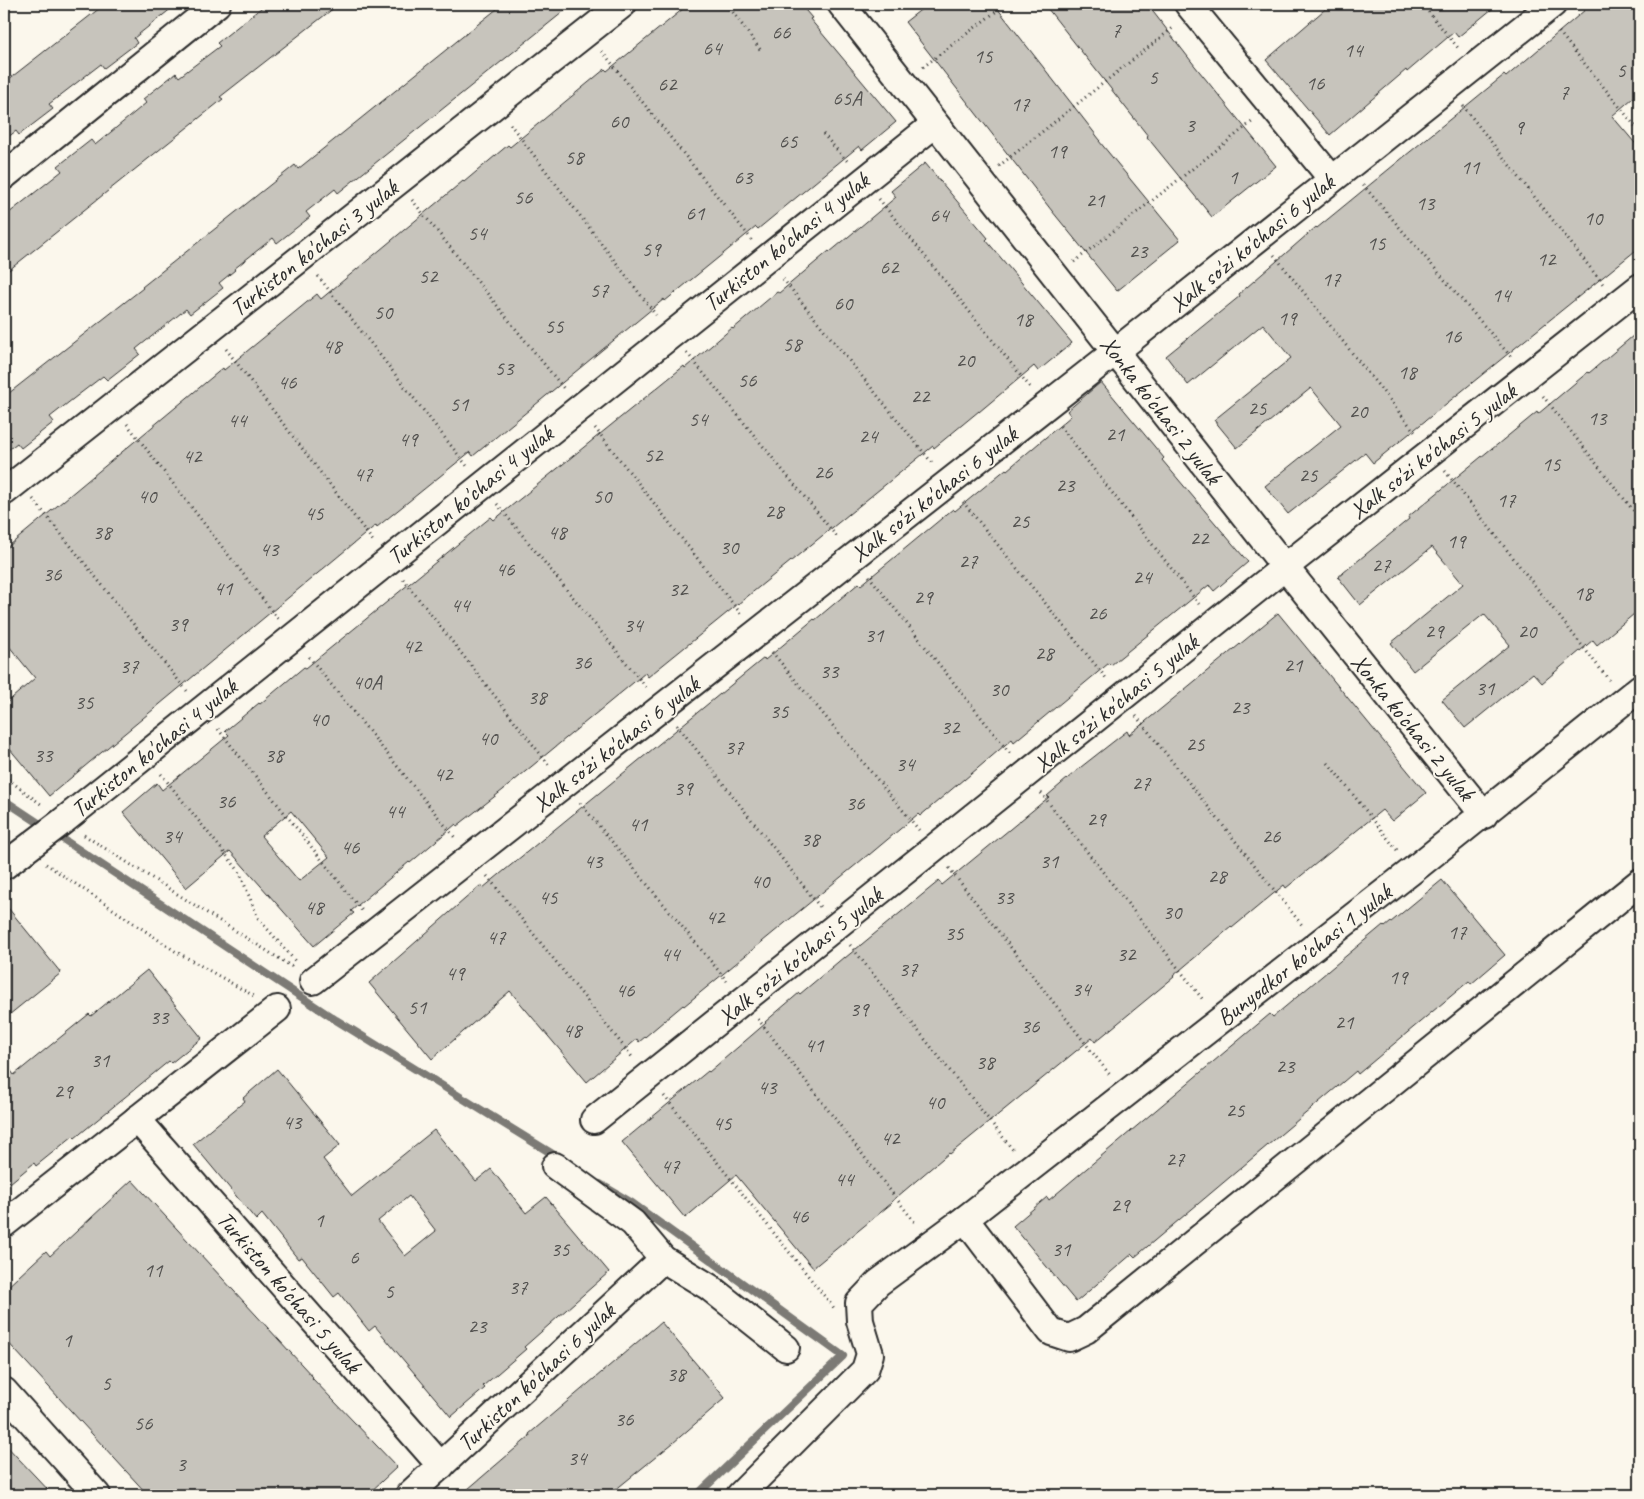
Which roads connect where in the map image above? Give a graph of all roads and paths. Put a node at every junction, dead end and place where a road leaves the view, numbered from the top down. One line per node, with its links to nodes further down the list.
1 (218, 4): 18 (street)
2 (624, 4): 27 (street, Turkiston ko'chasi 3 yulak)
3 (726, 4): 9 (path)
4 (840, 4): 11 (street, Xonka ko'chasi 2 yulak)
5 (1006, 4): 11 (path)
6 (1422, 4): 10 (path)
7 (1191, 8): 13 (street); 20 (path)
8 (1548, 8): 10 (street, Xalk so'zi ko'chasi 6 yulak); 15 (path)
9 (762, 52)
10 (1473, 67): 12 (street, Xalk so'zi ko'chasi 6 yulak)
11 (903, 83): 14 (street, Xonka ko'chasi 2 yulak)
12 (1448, 87): 17 (street, Xalk so'zi ko'chasi 6 yulak); 23 (path)
13 (1272, 106): 17 (street); 21 (path)
14 (935, 124): 19 (street, Turkiston ko'chasi 4 yulak); 20 (street, Xonka ko'chasi 2 yulak)
15 (1640, 132)
16 (823, 134): 19 (path)
17 (1340, 173): 25 (street, Xalk so'zi ko'chasi 6 yulak); 26 (path)
18 (4, 176)
19 (864, 180): 28 (path); 33 (street, Turkiston ko'chasi 4 yulak)
20 (980, 181): 21 (street, Xonka ko'chasi 2 yulak)
21 (1056, 277): 25 (street, Xonka ko'chasi 2 yulak)
22 (1640, 288): 23 (street, Xalk so'zi ko'chasi 5 yulak)
23 (1619, 304): 24 (path); 26 (street, Xalk so'zi ko'chasi 5 yulak)
24 (1640, 328)
25 (1115, 352): 28 (street, Xalk so'zi ko'chasi 6 yulak); 31 (street, Xonka ko'chasi 2 yulak)
26 (1528, 376): 30 (path); 31 (street, Xalk so'zi ko'chasi 5 yulak)
27 (113, 406): 29 (street, Turkiston ko'chasi 3 yulak); 33 (path)
28 (1045, 407): 32 (path); 41 (street, Xalk so'zi ko'chasi 6 yulak)
29 (4, 492)
30 (1640, 518)
31 (1285, 567): 32 (street, Xalk so'zi ko'chasi 5 yulak); 38 (street, Xonka ko'chasi 2 yulak)
32 (1215, 623): 47 (street, Xalk so'zi ko'chasi 5 yulak)
33 (292, 637): 35 (street, Turkiston ko'chasi 4 yulak); 41 (path)
34 (1640, 688): 38 (street, Bunyodkor ko'chasi 1 yulak)
35 (145, 755): 39 (street, Turkiston ko'chasi 4 yulak); 45 (path)
36 (1328, 764): 43 (path)
37 (4, 776): 39 (path)
38 (1484, 815): 43 (street, Bunyodkor ko'chasi 1 yulak)
39 (63, 821): 40 (street, Turkiston ko'chasi 4 yulak); 45 (path)
40 (26, 850): 42 (street, Turkiston ko'chasi 4 yulak); 46 (path)
41 (471, 857): 45 (street, Xalk so'zi ko'chasi 6 yulak); 47 (path)
42 (4, 866)
43 (1413, 870): 51 (street, Bunyodkor ko'chasi 1 yulak)
44 (1640, 882): 51 (street)
45 (313, 981)
46 (277, 1009): 48 (street)
47 (648, 1077): 49 (street, Xalk so'zi ko'chasi 5 yulak); 54 (path)
48 (137, 1119): 52 (street); 57 (street, Turkiston ko'chasi 5 yulak)
49 (594, 1120)
50 (555, 1166): 53 (street)
51 (965, 1219): 60 (street, Bunyodkor ko'chasi 1 yulak)
52 (4, 1224)
53 (663, 1259): 55 (street); 57 (street, Turkiston ko'chasi 6 yulak)
54 (840, 1315)
55 (786, 1348)
56 (4, 1391): 58 (street)
57 (441, 1466): 59 (street, Turkiston ko'chasi 6 yulak)
58 (97, 1495)
59 (409, 1495)
60 (740, 1495)

